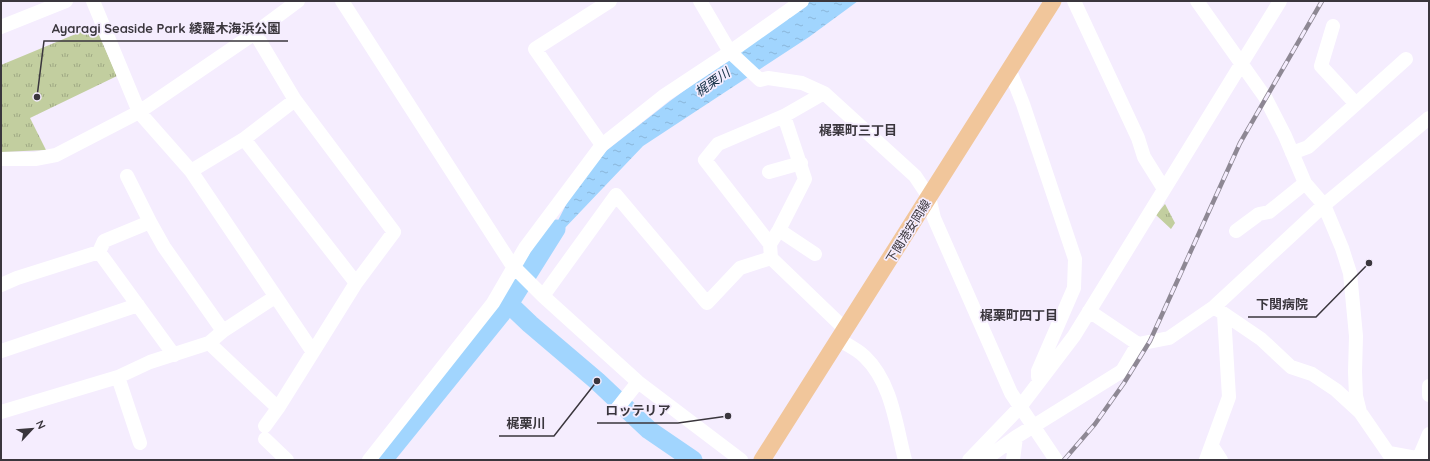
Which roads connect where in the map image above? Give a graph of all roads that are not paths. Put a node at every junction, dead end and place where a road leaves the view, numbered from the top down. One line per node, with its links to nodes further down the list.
1 (66, 1): 12 (street)
2 (93, 1): 22 (street)
3 (298, 1): 14 (street)
4 (342, 1): 46 (street)
5 (610, 1): 26 (street)
6 (700, 1): 15 (street)
7 (802, 1): 15 (street)
8 (1053, 1): 18 (main road, 下関港安岡線)
9 (1074, 1): 34 (street)
10 (1197, 1): 17 (street)
11 (1280, 1): 17 (street)
12 (1, 26)
13 (1333, 26): 21 (street)
14 (255, 33): 20 (street); 22 (street)
15 (730, 52): 19 (street); 26 (street)
16 (1406, 60): 21 (street)
17 (1241, 63): 27 (street); 34 (street)
18 (1010, 71): 35 (main road, 下関港安岡線); 60 (street)
19 (824, 93): 23 (street); 35 (street)
20 (295, 100): 25 (street); 44 (street)
21 (1356, 104): 27 (street)
22 (139, 112): 28 (street); 30 (street)
23 (784, 116): 29 (street); 40 (street)
24 (1429, 118): 36 (street)
25 (244, 138): 30 (street); 44 (street)
26 (602, 145): 75 (street)
27 (1292, 153): 33 (street)
28 (1, 159)
29 (801, 163): 31 (street); 38 (street)
30 (191, 171): 47 (street)
31 (769, 172)
32 (127, 176): 37 (street)
33 (1305, 183): 36 (street); 39 (street)
34 (1164, 189): 50 (street)
35 (929, 196): 52 (main road, 下関港安岡線); 63 (street)
36 (1324, 205): 49 (street); 67 (street)
37 (150, 222): 41 (street); 51 (street)
38 (779, 230): 40 (street); 42 (street)
39 (1236, 231)
40 (770, 244): 43 (street)
41 (99, 252): 45 (street); 48 (street)
42 (815, 254)
43 (771, 258): 46 (street); 52 (street)
44 (356, 283): 56 (street)
45 (1, 286)
46 (540, 293): 59 (street)
47 (275, 297): 51 (street); 56 (street)
48 (138, 305): 55 (street); 57 (street)
49 (1220, 310): 54 (street); 67 (street); 72 (street)
50 (1089, 311): 54 (street); 60 (street)
51 (222, 331): 53 (street)
52 (843, 335): 77 (main road, 下関港安岡線); 78 (street)
53 (209, 343): 57 (street); 64 (street)
54 (1138, 344): 68 (street)
55 (1, 351)
56 (313, 352): 64 (street)
57 (174, 355): 58 (street)
58 (118, 377): 66 (street); 71 (street)
59 (638, 382): 65 (street); 76 (street)
60 (1038, 383): 63 (street)
61 (1429, 386): 62 (street)
62 (1429, 395)
63 (1020, 406): 68 (street); 79 (street)
64 (278, 408): 74 (street)
65 (616, 410)
66 (1, 412)
67 (1360, 412): 73 (street)
68 (1035, 427): 70 (street); 82 (street)
69 (1429, 434): 85 (street)
70 (1016, 437): 80 (street); 81 (street)
71 (140, 443)
72 (1212, 446): 83 (street); 84 (street)
73 (1391, 457): 85 (street)
74 (287, 460)
75 (369, 460)
76 (741, 460)
77 (762, 460)
78 (905, 460)
79 (969, 460)
80 (984, 460)
81 (1014, 460)
82 (1056, 460)
83 (1206, 460)
84 (1221, 460)
85 (1421, 460)

